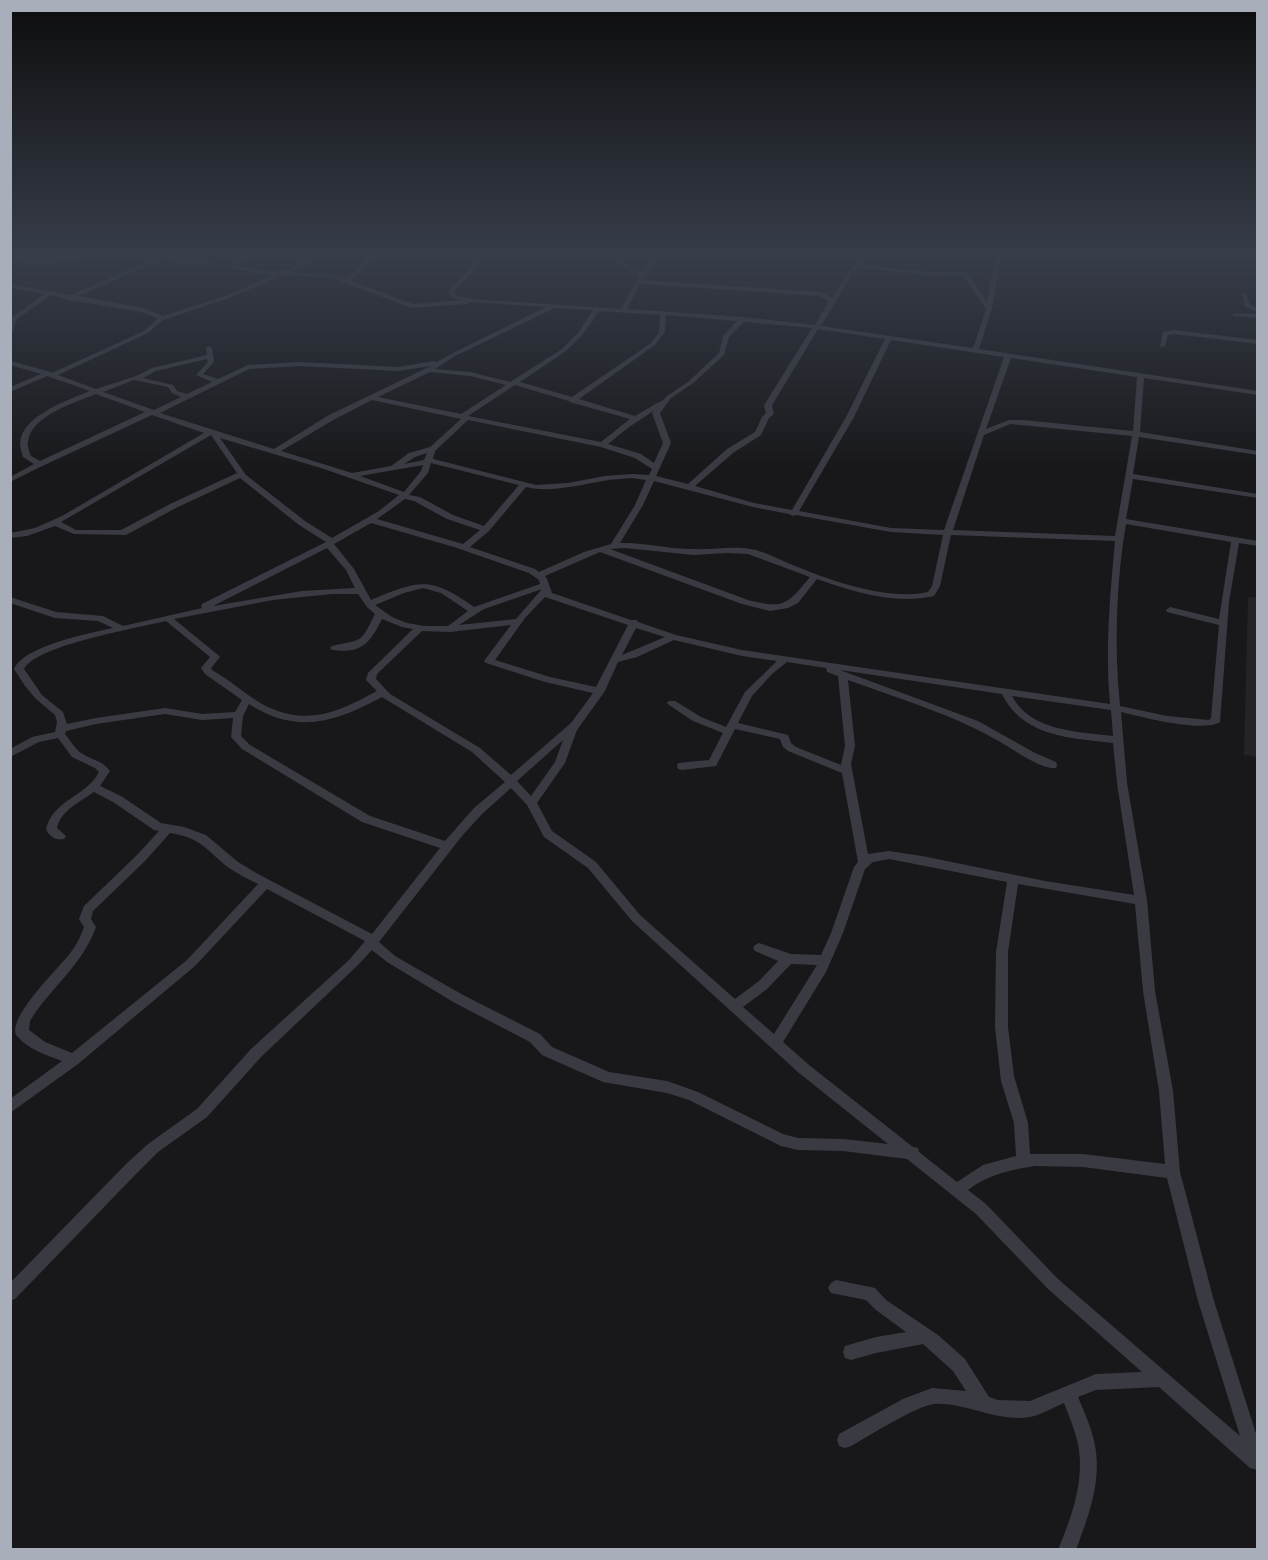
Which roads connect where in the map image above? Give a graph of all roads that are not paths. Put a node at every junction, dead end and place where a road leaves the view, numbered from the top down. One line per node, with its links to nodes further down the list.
1 (150, 329): 17 (street)
2 (508, 329): 14 (street)
3 (584, 329): 21 (street)
4 (662, 329): 28 (street)
5 (733, 329): 27 (street)
6 (816, 329): 49 (street)
7 (829, 329): 9 (street)
8 (982, 329): 12 (street)
9 (889, 338): 12 (street); 52 (street)
10 (1257, 342): 11 (street)
11 (1161, 346)
12 (975, 351): 13 (street)
13 (1008, 356): 18 (street); 33 (street)
14 (440, 362): 16 (street); 20 (street)
15 (10, 363): 17 (street)
16 (429, 370): 21 (street); 26 (street)
17 (52, 374): 22 (street); 23 (street)
18 (1141, 375): 24 (street); 34 (street)
19 (138, 378): 20 (street); 23 (street); 25 (street)
20 (217, 381): 25 (street)
21 (512, 383): 28 (street); 30 (street)
22 (10, 390)
23 (97, 391): 29 (street); 40 (street)
24 (1257, 393)
25 (185, 396): 29 (street)
26 (370, 398): 30 (street); 37 (street)
27 (669, 398): 31 (street); 42 (street)
28 (572, 401): 31 (street)
29 (153, 412): 32 (street); 40 (street)
30 (463, 417): 35 (street); 36 (street)
31 (636, 419): 35 (street)
32 (211, 432): 37 (street); 43 (street); 55 (street)
33 (982, 434): 34 (street); 57 (street)
34 (1136, 434): 38 (street); 45 (street)
35 (603, 445): 42 (street)
36 (433, 449): 39 (street); 41 (street)
37 (274, 452): 44 (street)
38 (1257, 453)
39 (428, 461): 41 (street); 48 (street); 50 (street)
40 (40, 464): 46 (street)
41 (395, 468): 44 (street)
42 (656, 468): 47 (street)
43 (241, 474): 55 (street); 61 (street)
44 (350, 475): 50 (street)
45 (1129, 476): 51 (street); 54 (street)
46 (13, 477)
47 (651, 477): 48 (street); 49 (street); 63 (street)
48 (524, 484): 56 (street)
49 (690, 488): 52 (street)
50 (405, 495): 53 (street); 56 (street)
51 (1257, 496)
52 (793, 514): 57 (street)
53 (370, 520): 61 (street); 64 (street)
54 (1124, 521): 59 (street); 60 (street)
55 (54, 522): 58 (street)
56 (486, 529): 64 (street)
57 (948, 533): 59 (street); 67 (street)
58 (10, 536)
59 (1119, 539): 95 (street)
60 (1235, 540): 62 (street); 79 (street)
61 (331, 543): 69 (street); 74 (street)
62 (1257, 544)
63 (614, 546): 65 (street); 67 (street)
64 (464, 548): 66 (street)
65 (601, 548): 66 (street); 67 (street)
66 (540, 575): 68 (street)
67 (815, 576)
68 (546, 588): 72 (street); 77 (street); 78 (street)
69 (360, 591): 71 (street); 74 (street)
70 (10, 600): 81 (street)
71 (370, 604): 72 (street); 75 (street)
72 (474, 610): 82 (street)
73 (1170, 610): 79 (street)
74 (193, 612): 76 (street)
75 (380, 613): 80 (street); 84 (street)
76 (167, 618): 81 (street); 93 (street)
77 (518, 621): 82 (street); 90 (street)
78 (634, 622): 83 (street); 86 (street)
79 (1223, 623): 95 (street)
80 (420, 628): 82 (street); 92 (street)
81 (123, 629): 88 (street)
82 (450, 629)
83 (673, 637): 85 (street); 86 (street)
84 (335, 648)
85 (785, 659): 87 (street); 98 (street)
86 (616, 660): 90 (street)
87 (817, 663): 89 (street); 91 (street)
88 (15, 666): 99 (street)
89 (843, 674): 101 (street); 104 (street)
90 (600, 691): 97 (street)
91 (1005, 691): 95 (street); 100 (street)
92 (382, 692): 93 (street); 107 (street)
93 (249, 698): 96 (street)
94 (672, 704): 98 (street)
95 (1116, 708): 100 (street)
96 (237, 715): 99 (street); 112 (street)
97 (575, 724): 107 (street); 109 (street)
98 (731, 729): 103 (street); 105 (street)
99 (60, 732): 102 (street); 108 (street)
100 (1118, 740): 116 (street)
101 (848, 753): 103 (street); 106 (street)
102 (10, 754)
103 (820, 761): 106 (street)
104 (1052, 765)
105 (682, 766)
106 (847, 771): 113 (street)
107 (510, 782): 109 (street); 112 (street)
108 (92, 786): 110 (street); 111 (street)
109 (531, 803): 121 (street)
110 (167, 829): 115 (street); 123 (street)
111 (60, 836)
112 (447, 846): 117 (street)
113 (864, 863): 114 (street); 120 (street)
114 (1013, 879): 116 (street); 126 (street)
115 (265, 884): 117 (street); 123 (street)
116 (1141, 900): 127 (street)
117 (373, 941): 125 (street); 130 (street)
118 (759, 948): 119 (street)
119 (787, 960): 120 (street); 121 (street)
120 (825, 960): 122 (street)
121 (734, 1007): 122 (street)
122 (775, 1044): 125 (street)
123 (73, 1060): 124 (street)
124 (10, 1107)
125 (913, 1153): 128 (street)
126 (1023, 1162): 127 (street); 128 (street)
127 (1173, 1172): 137 (street)
128 (958, 1190): 133 (street)
129 (836, 1288): 131 (street)
130 (10, 1294)
131 (925, 1336): 132 (street); 135 (street)
132 (851, 1352)
133 (1160, 1379): 134 (street); 137 (street)
134 (1069, 1394): 135 (street); 138 (street)
135 (984, 1404): 136 (street)
136 (845, 1440)
137 (1256, 1464)
138 (1067, 1550)

